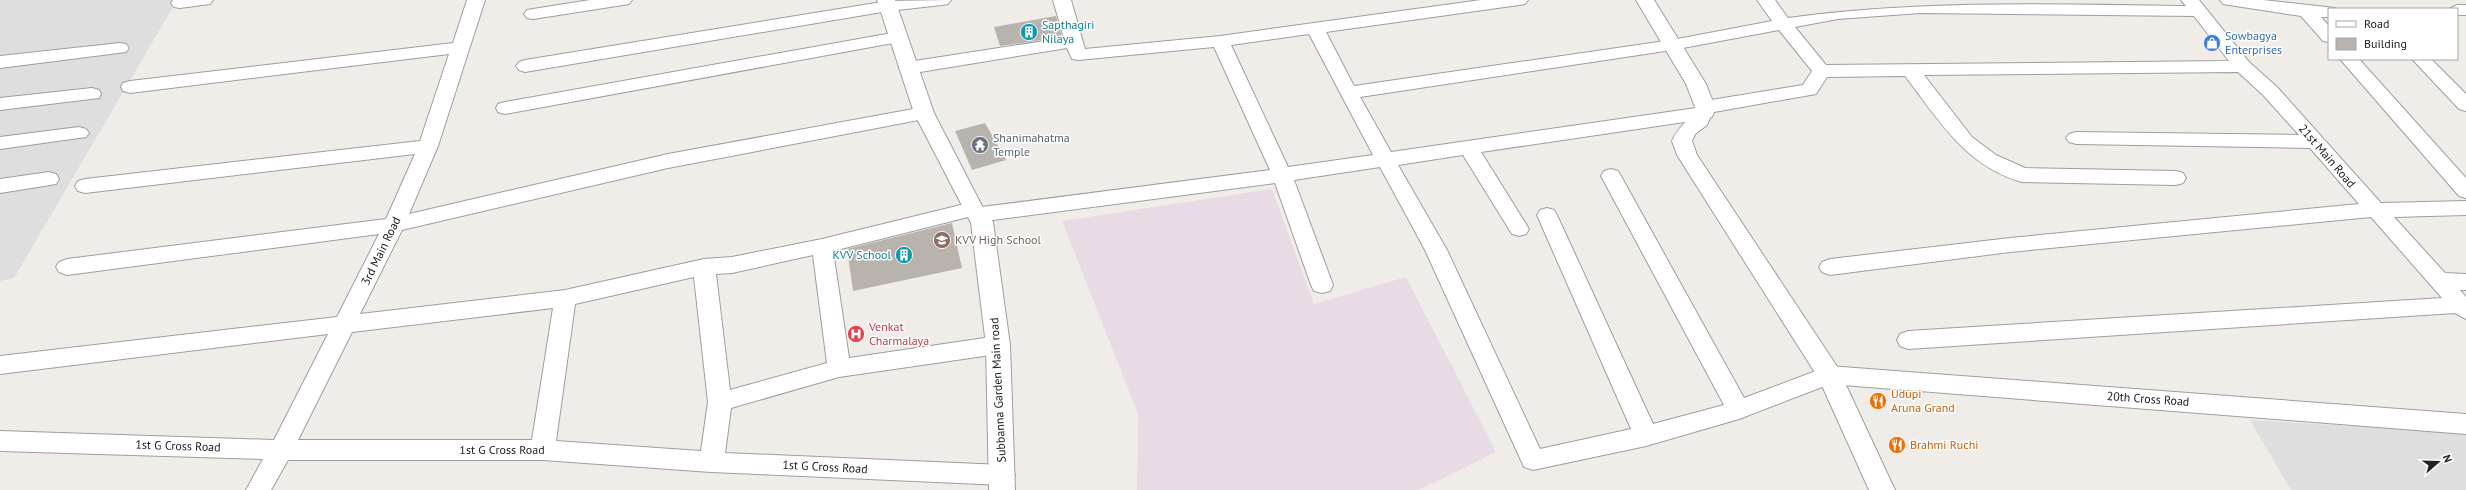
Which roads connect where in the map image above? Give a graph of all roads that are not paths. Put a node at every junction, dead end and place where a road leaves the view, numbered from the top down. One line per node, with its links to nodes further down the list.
1 (204, 0): 10 (street)
2 (476, 0): 24 (street, 3rd Main Road)
3 (622, 0): 16 (street)
4 (942, 0): 11 (street)
5 (1062, 0): 22 (street)
6 (1519, 0): 18 (street)
7 (1645, 0): 23 (street)
8 (1766, 0): 17 (street)
9 (2229, 0): 14 (street)
10 (180, 3)
11 (887, 3): 20 (street, Subbanna Garden Main road); 29 (street)
12 (2113, 5): 13 (street); 17 (street)
13 (2193, 5): 30 (street, 21st Main Road)
14 (2307, 12): 15 (street); 19 (street)
15 (2328, 12)
16 (533, 14)
17 (1784, 25): 23 (street); 33 (street)
18 (1315, 28): 21 (street); 36 (street)
19 (2328, 35)
20 (898, 37): 31 (street, Subbanna Garden Main road); 39 (street)
21 (1220, 41): 22 (street); 49 (street)
22 (1074, 42): 31 (street)
23 (1672, 45): 36 (street); 40 (street)
24 (462, 47): 34 (street); 46 (street, 3rd Main Road)
25 (120, 48): 28 (street)
26 (2350, 60): 55 (street)
27 (2422, 60): 38 (street)
28 (0, 62)
29 (525, 66)
30 (2243, 66): 32 (street); 44 (street, 21st Main Road)
31 (908, 68): 41 (street, Subbanna Garden Main road)
32 (1910, 70): 33 (street); 51 (street)
33 (1822, 71): 40 (street)
34 (130, 87)
35 (92, 94): 37 (street)
36 (1348, 94): 48 (street)
37 (0, 104)
38 (2466, 105)
39 (505, 108)
40 (1705, 110): 47 (street); 76 (street)
41 (924, 113): 58 (street, Subbanna Garden Main road); 60 (street)
42 (79, 133): 45 (street)
43 (2076, 138): 44 (street)
44 (2314, 142): 57 (street, 21st Main Road)
45 (0, 143)
46 (428, 146): 54 (street); 60 (street, 3rd Main Road)
47 (1468, 148): 48 (street); 61 (street)
48 (1387, 160): 49 (street); 80 (street)
49 (1282, 175): 58 (street); 68 (street)
50 (1611, 176): 78 (street)
51 (2176, 178)
52 (49, 179): 53 (street)
53 (0, 186)
54 (85, 186)
55 (2466, 191)
56 (2466, 208): 57 (street)
57 (2374, 210): 65 (street); 66 (street, 21st Main Road)
58 (975, 212): 62 (street); 73 (street, Subbanna Garden Main road)
59 (1547, 215): 80 (street)
60 (394, 225): 63 (street); 71 (street, 3rd Main Road)
61 (1519, 229)
62 (822, 246): 64 (street); 75 (street)
63 (67, 267)
64 (704, 267): 69 (street); 77 (street)
65 (1830, 267)
66 (2439, 281): 67 (street); 70 (street, 21st Main Road)
67 (2466, 282)
68 (1322, 285)
69 (565, 298): 71 (street); 83 (street)
70 (2463, 308): 72 (street)
71 (345, 324): 74 (street); 82 (street, 3rd Main Road)
72 (1908, 340)
73 (998, 345): 75 (street); 85 (street, Subbanna Garden Main road)
74 (0, 365)
75 (839, 368): 77 (street)
76 (1829, 375): 78 (street); 79 (street, 20th Cross Road); 87 (street)
77 (720, 402): 84 (street)
78 (1739, 410): 80 (street)
79 (2466, 424)
80 (1646, 436)
81 (0, 441): 82 (street, 1st G Cross Road)
82 (281, 450): 83 (street, 1st G Cross Road); 86 (street, 3rd Main Road)
83 (543, 450): 84 (street, 1st G Cross Road)
84 (711, 462): 85 (street, 1st G Cross Road)
85 (1002, 482)
86 (258, 490)
87 (1882, 490)

